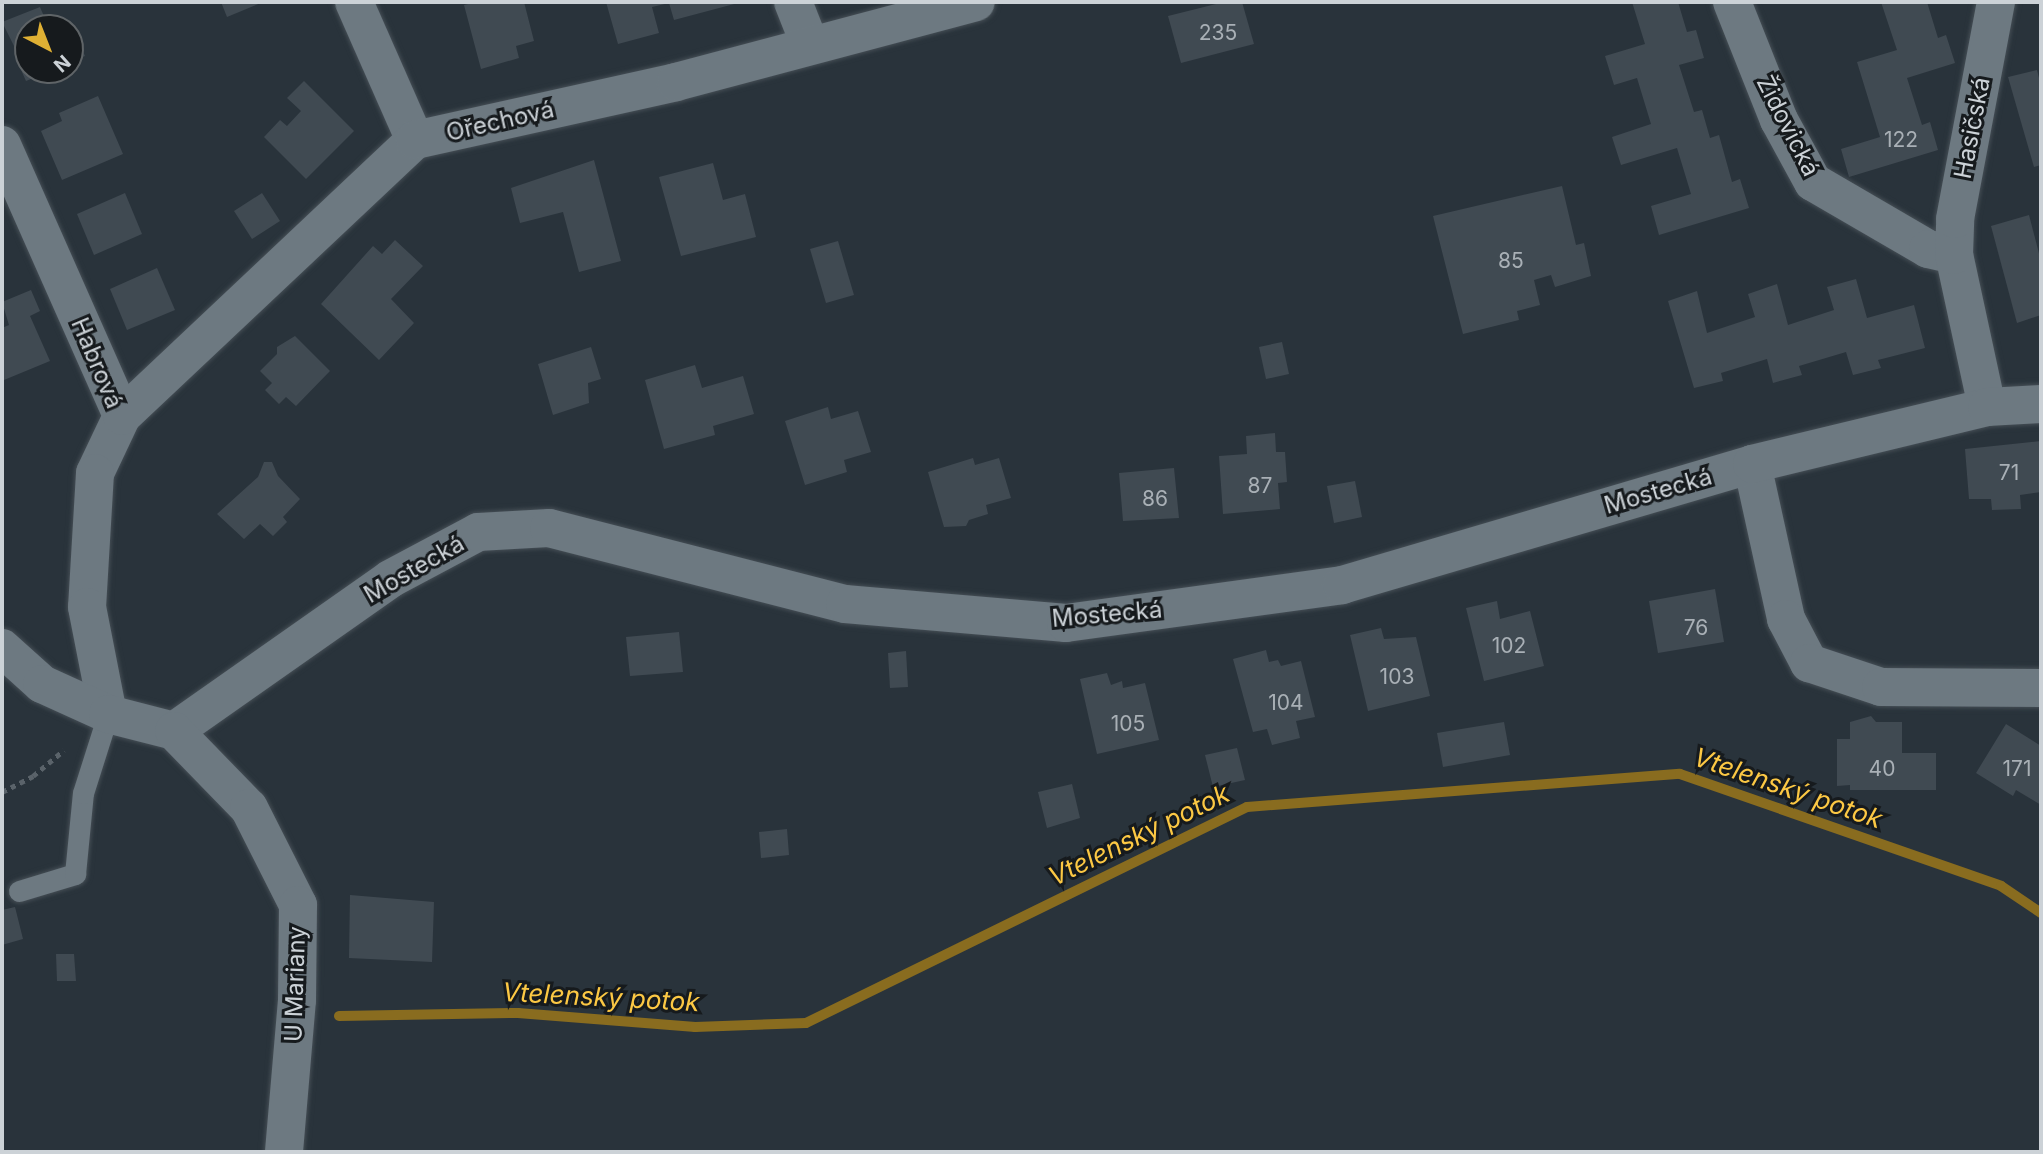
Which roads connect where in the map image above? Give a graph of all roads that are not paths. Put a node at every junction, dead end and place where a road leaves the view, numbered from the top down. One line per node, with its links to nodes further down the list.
1 (354, 2): 7 (street)
2 (793, 2): 6 (street)
3 (976, 2): 6 (street, Ořechová)
4 (1732, 2): 9 (street, Židovická)
5 (1996, 2): 9 (street, Hasičská)
6 (810, 45): 7 (street, Ořechová)
7 (415, 140): 12 (street, Ořechová)
8 (2, 145): 12 (street, Habrová)
9 (1954, 255): 11 (street, Hasičská)
10 (2041, 404): 11 (street, Mostecká)
11 (1987, 407): 13 (street, Mostecká)
12 (122, 416): 16 (street, Habrová)
13 (1752, 464): 15 (street); 17 (street, Mostecká)
14 (2, 648): 16 (street)
15 (2041, 688)
16 (108, 715): 17 (street); 18 (lane)
17 (174, 731): 19 (street, U Mariany)
18 (19, 891)
19 (284, 1152)

